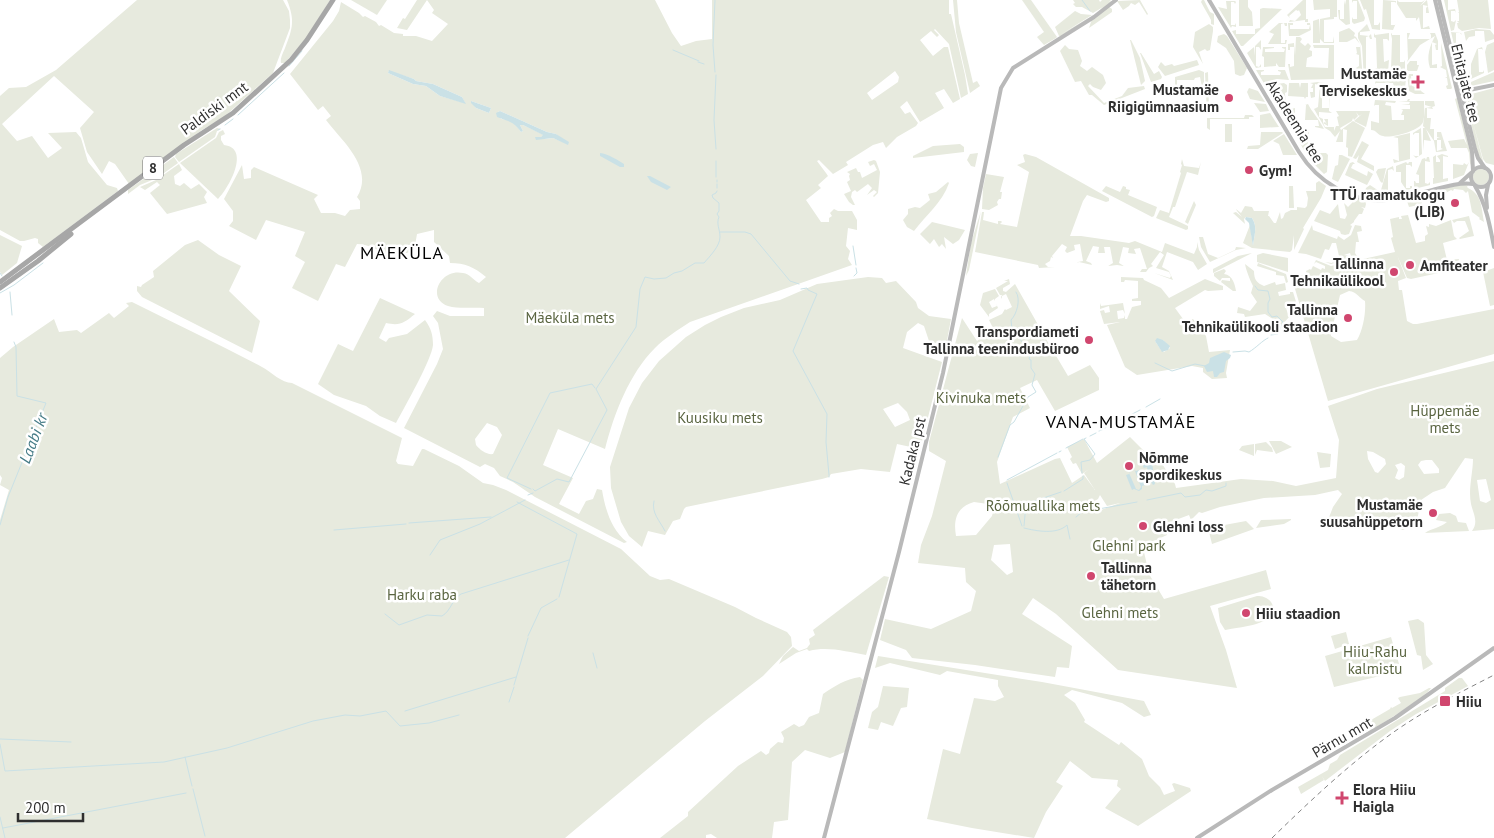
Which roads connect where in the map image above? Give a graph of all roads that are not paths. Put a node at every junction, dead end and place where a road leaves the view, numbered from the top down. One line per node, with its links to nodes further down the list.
1 (333, 0): 18 (main road, Paldiski mnt / 8)
2 (1116, 0): 23 (main road, Kadaka pst)
3 (1209, 0): 15 (main road, Akadeemia tee)
4 (1435, 0): 8 (main road, Ehitajate tee)
5 (1439, 0): 8 (main road, Ehitajate tee)
6 (1494, 85): 7 (main road)
7 (1470, 91): 8 (main road); 9 (main road)
8 (1459, 92): 9 (main road, Ehitajate tee); 10 (main road, Ehitajate tee)
9 (1464, 103): 10 (main road, Ehitajate tee)
10 (1467, 124): 11 (main road, Ehitajate tee); 13 (main road, Ehitajate tee)
11 (1486, 168): 12 (main road); 13 (main road); 14 (main road)
12 (1494, 169)
13 (1472, 172): 15 (main road, Akadeemia tee); 16 (main road)
14 (1491, 181): 16 (main road); 17 (main road)
15 (1460, 183): 16 (main road, Akadeemia tee)
16 (1474, 185): 17 (main road)
17 (1487, 212): 19 (main road)
18 (89, 217): 20 (main road, Paldiski mnt / 8); 21 (main road, Paldiski mnt / 8)
19 (1494, 247)
20 (0, 282)
21 (0, 288)
22 (1494, 648): 24 (main road, Pärnu mnt)
23 (824, 838)
24 (1197, 838)

